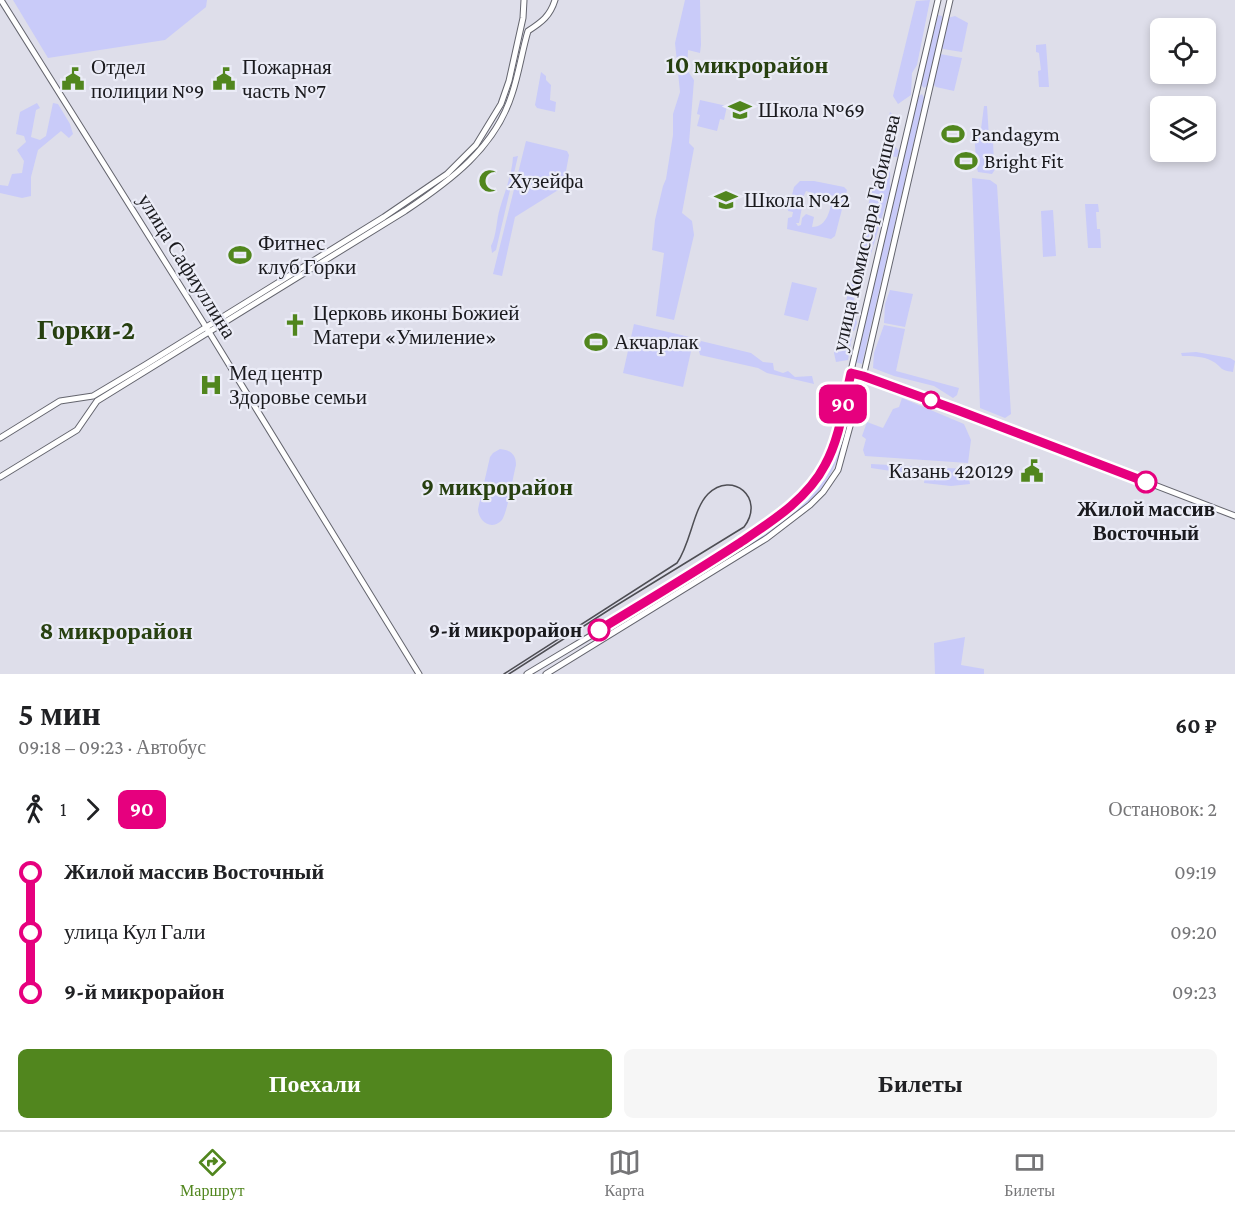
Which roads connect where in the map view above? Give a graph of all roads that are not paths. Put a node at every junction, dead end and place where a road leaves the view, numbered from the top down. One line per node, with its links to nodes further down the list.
1 (1, 0): 11 (street, улица Сафиуллина)
2 (524, 0): 6 (street)
3 (555, 0): 7 (street)
4 (938, 0): 8 (street, улица Комиссара Габишева)
5 (950, 0): 9 (street, улица Комиссара Габишева)
6 (523, 18): 7 (street); 10 (street)
7 (528, 32): 10 (street)
8 (916, 89): 9 (street); 17 (street, улица Комиссара Габишева)
9 (929, 92): 12 (street, улица Комиссара Габишева)
10 (370, 229): 11 (street)
11 (207, 330): 13 (street); 14 (street); 16 (street, улица Сафиуллина)
12 (863, 376): 15 (street); 18 (street, улица Комиссара Габишева)
13 (0, 438)
14 (0, 477)
15 (1235, 516)
16 (419, 674)
17 (527, 674)
18 (546, 674)

